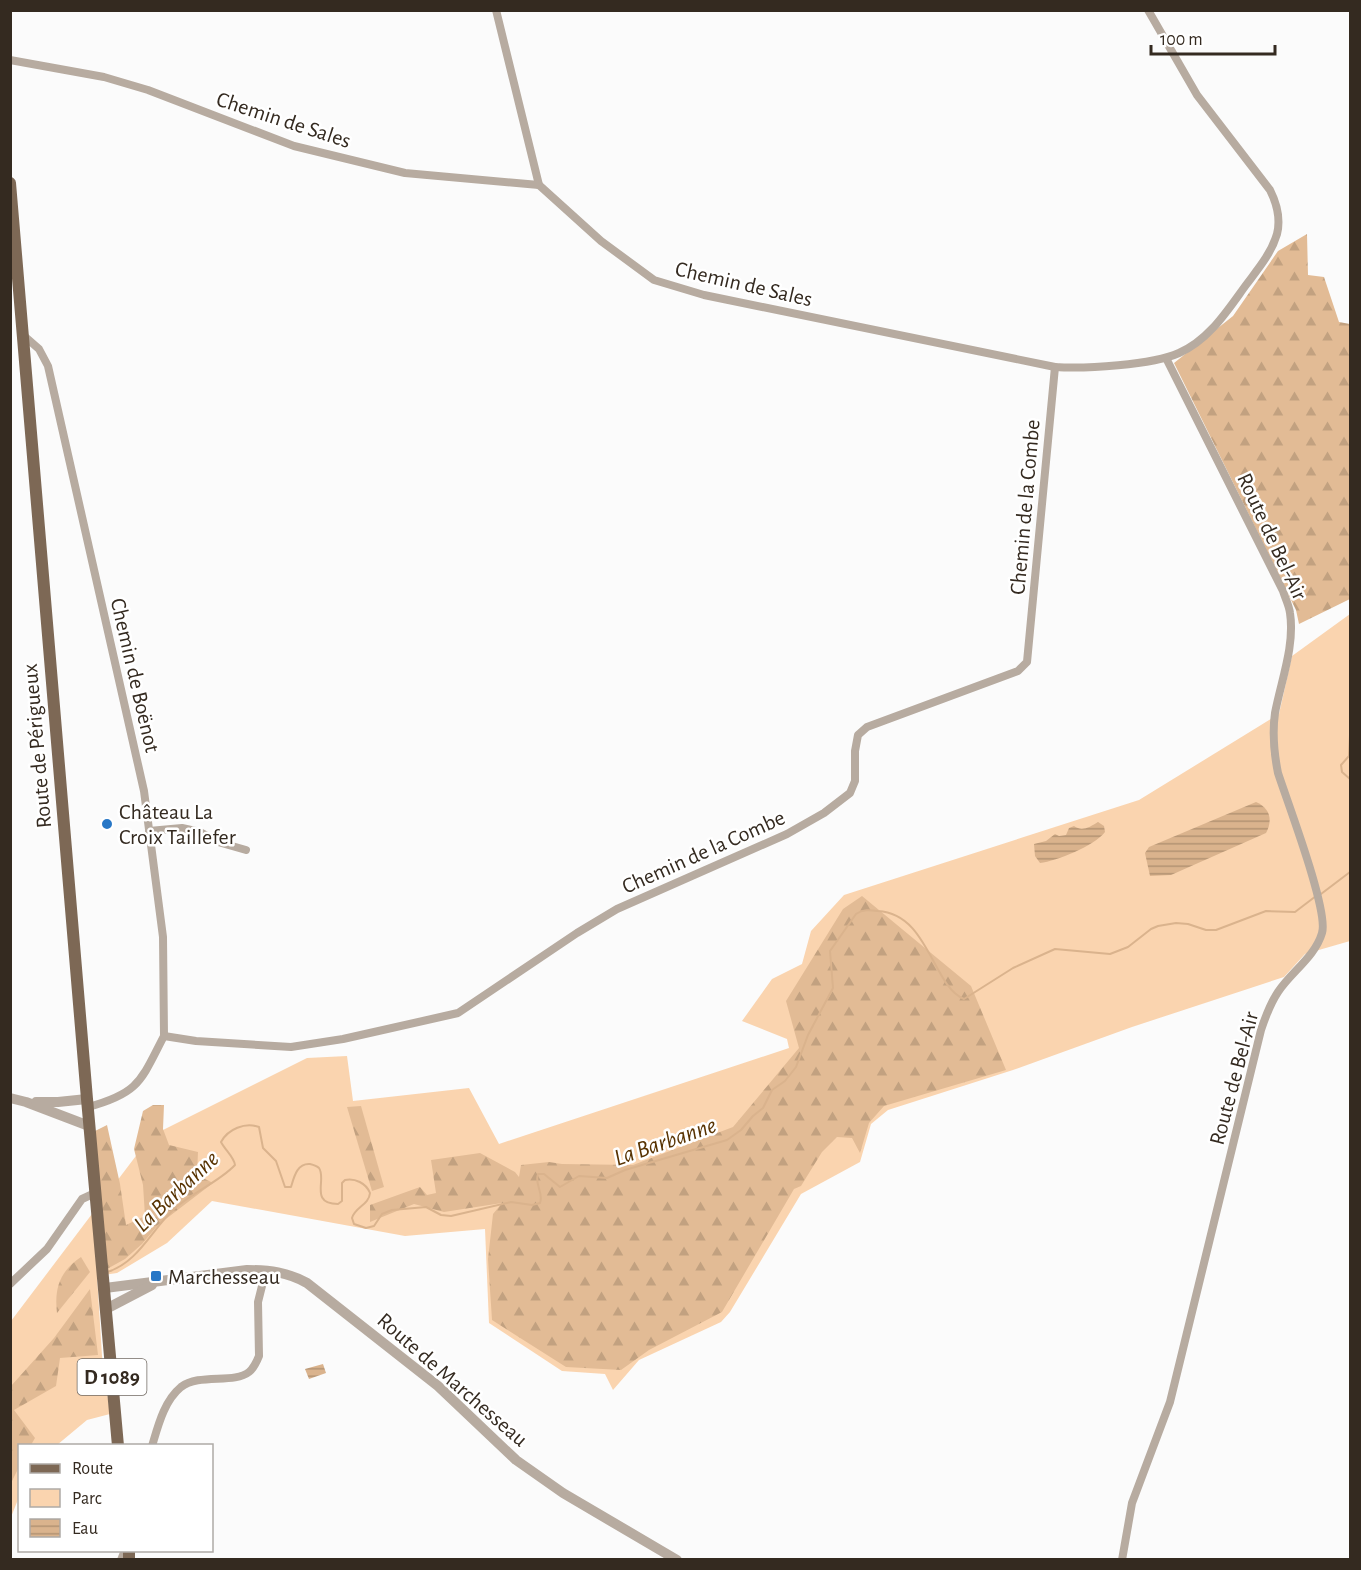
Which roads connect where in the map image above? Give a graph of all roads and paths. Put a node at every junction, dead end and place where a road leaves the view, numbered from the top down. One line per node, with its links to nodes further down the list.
1 (496, 10): 5 (street)
2 (1148, 10): 7 (street, Chemin de Sales)
3 (10, 60): 5 (street, Chemin de Sales)
4 (10, 183): 6 (main road, Route de Périgueux / D 1089)
5 (539, 185): 8 (street, Chemin de Sales)
6 (23, 335): 9 (street, Chemin de Boënot); 14 (main road, Route de Périgueux / D 1089)
7 (1166, 358): 8 (street, Chemin de Sales); 25 (street, Route de Bel-Air)
8 (1055, 367): 11 (street, Chemin de la Combe)
9 (150, 831): 10 (street); 11 (street, Chemin de Boënot)
10 (246, 850)
11 (164, 1036): 14 (street)
12 (10, 1098): 13 (street)
13 (26, 1102): 14 (street); 15 (street)
14 (87, 1103): 15 (main road, Route de Périgueux / D 1089)
15 (89, 1126): 16 (main road, D 1089)
16 (95, 1193): 18 (main road, D 1089); 20 (street)
17 (266, 1270): 19 (street, Route de Marchesseau); 23 (street); 24 (street, Route de Marchesseau)
18 (103, 1277): 19 (street, Route de Marchesseau); 21 (main road, D 1089)
19 (158, 1282): 21 (street)
20 (10, 1284)
21 (106, 1309): 22 (main road, D 1089)
22 (118, 1444)
23 (153, 1444)
24 (677, 1560)
25 (1122, 1560)

